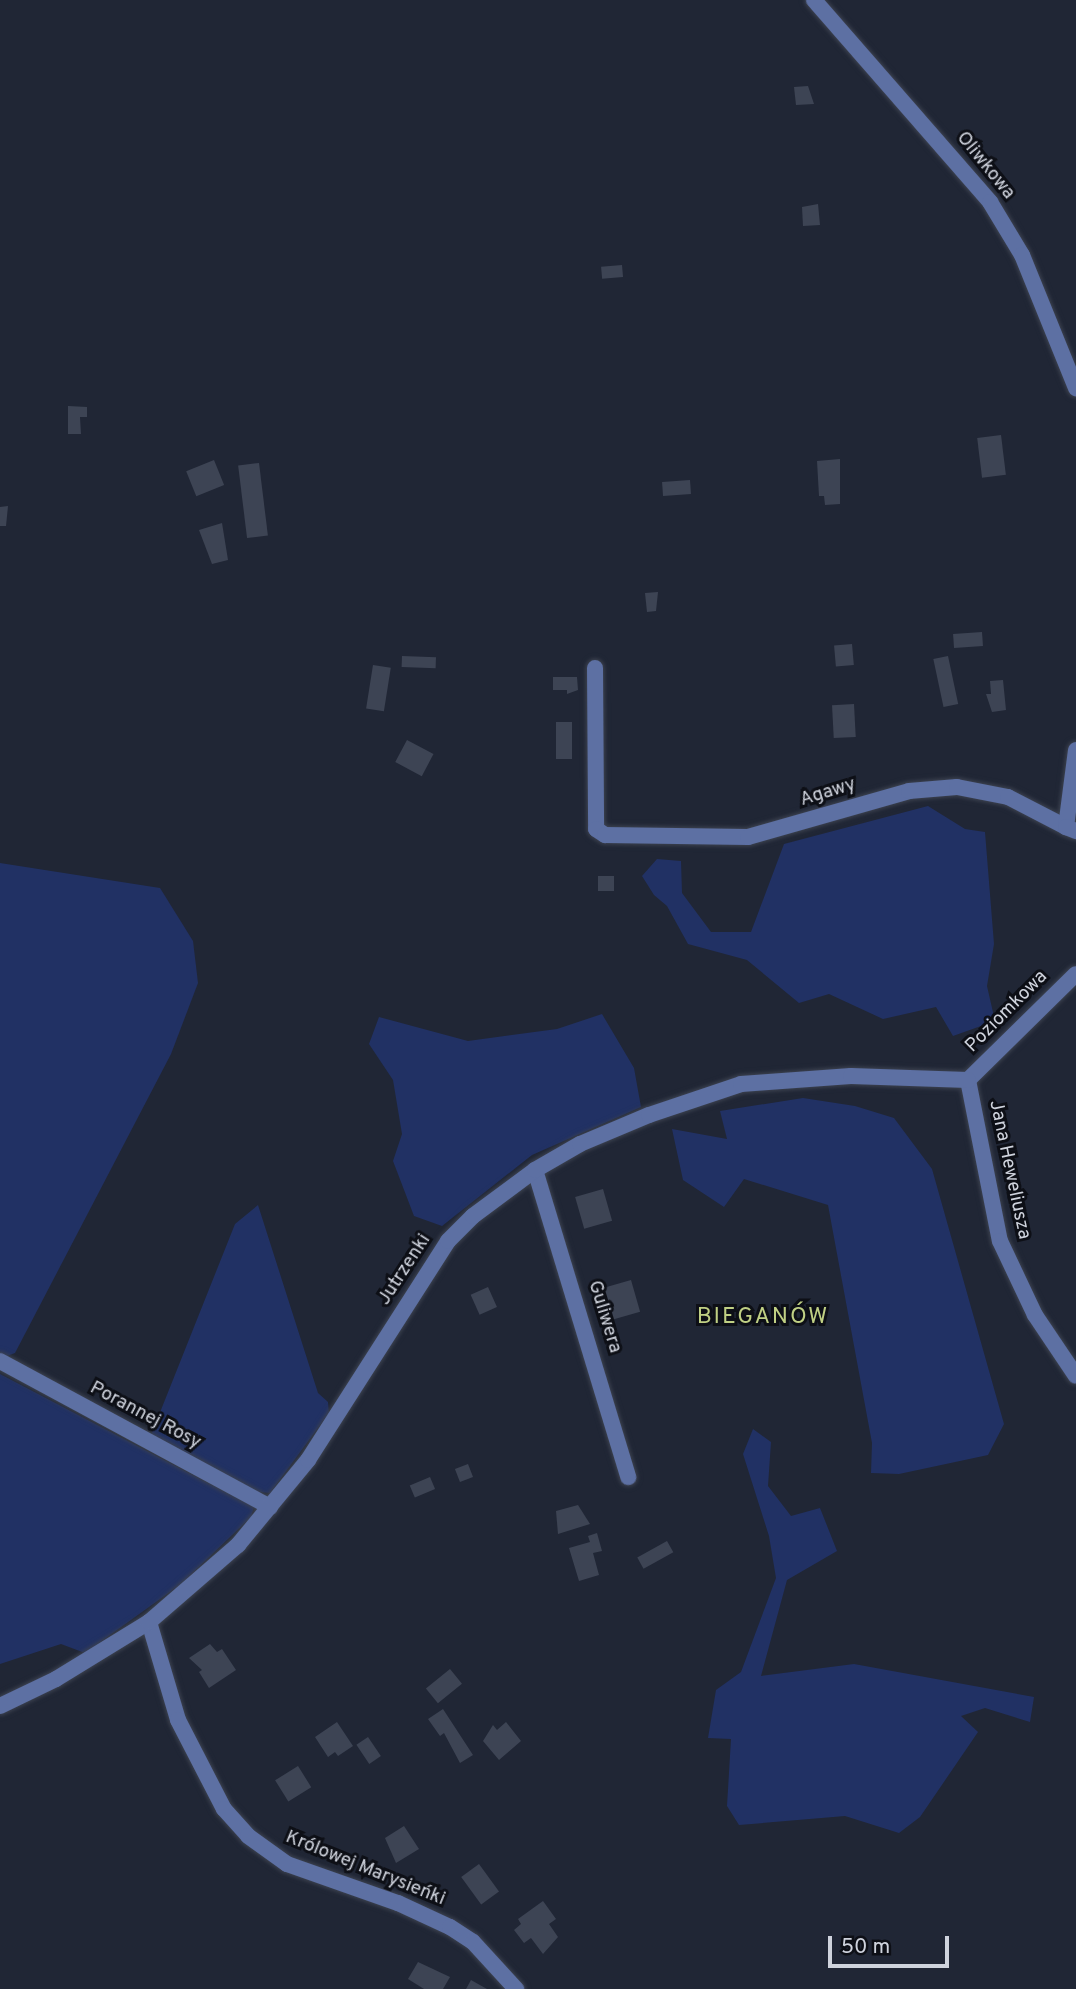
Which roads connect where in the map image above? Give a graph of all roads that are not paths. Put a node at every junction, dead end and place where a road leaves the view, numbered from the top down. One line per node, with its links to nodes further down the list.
1 (814, 0): 2 (street, Oliwkowa)
2 (1076, 388)
3 (595, 668): 5 (street, Agawy)
4 (1076, 750): 5 (street)
5 (1071, 829)
6 (1076, 974): 7 (street, Poziomkowa)
7 (968, 1080): 8 (street, Jutrzenki); 10 (street, Jana Heweliusza)
8 (535, 1170): 11 (street, Guliwera); 12 (street, Jutrzenki)
9 (0, 1361): 12 (street, Porannej Rosy)
10 (1076, 1376)
11 (628, 1478)
12 (270, 1507): 13 (street, Jutrzenki)
13 (149, 1622): 14 (street, Jutrzenki); 15 (street, Królowej Marysieńki)
14 (0, 1706)
15 (516, 1989)

